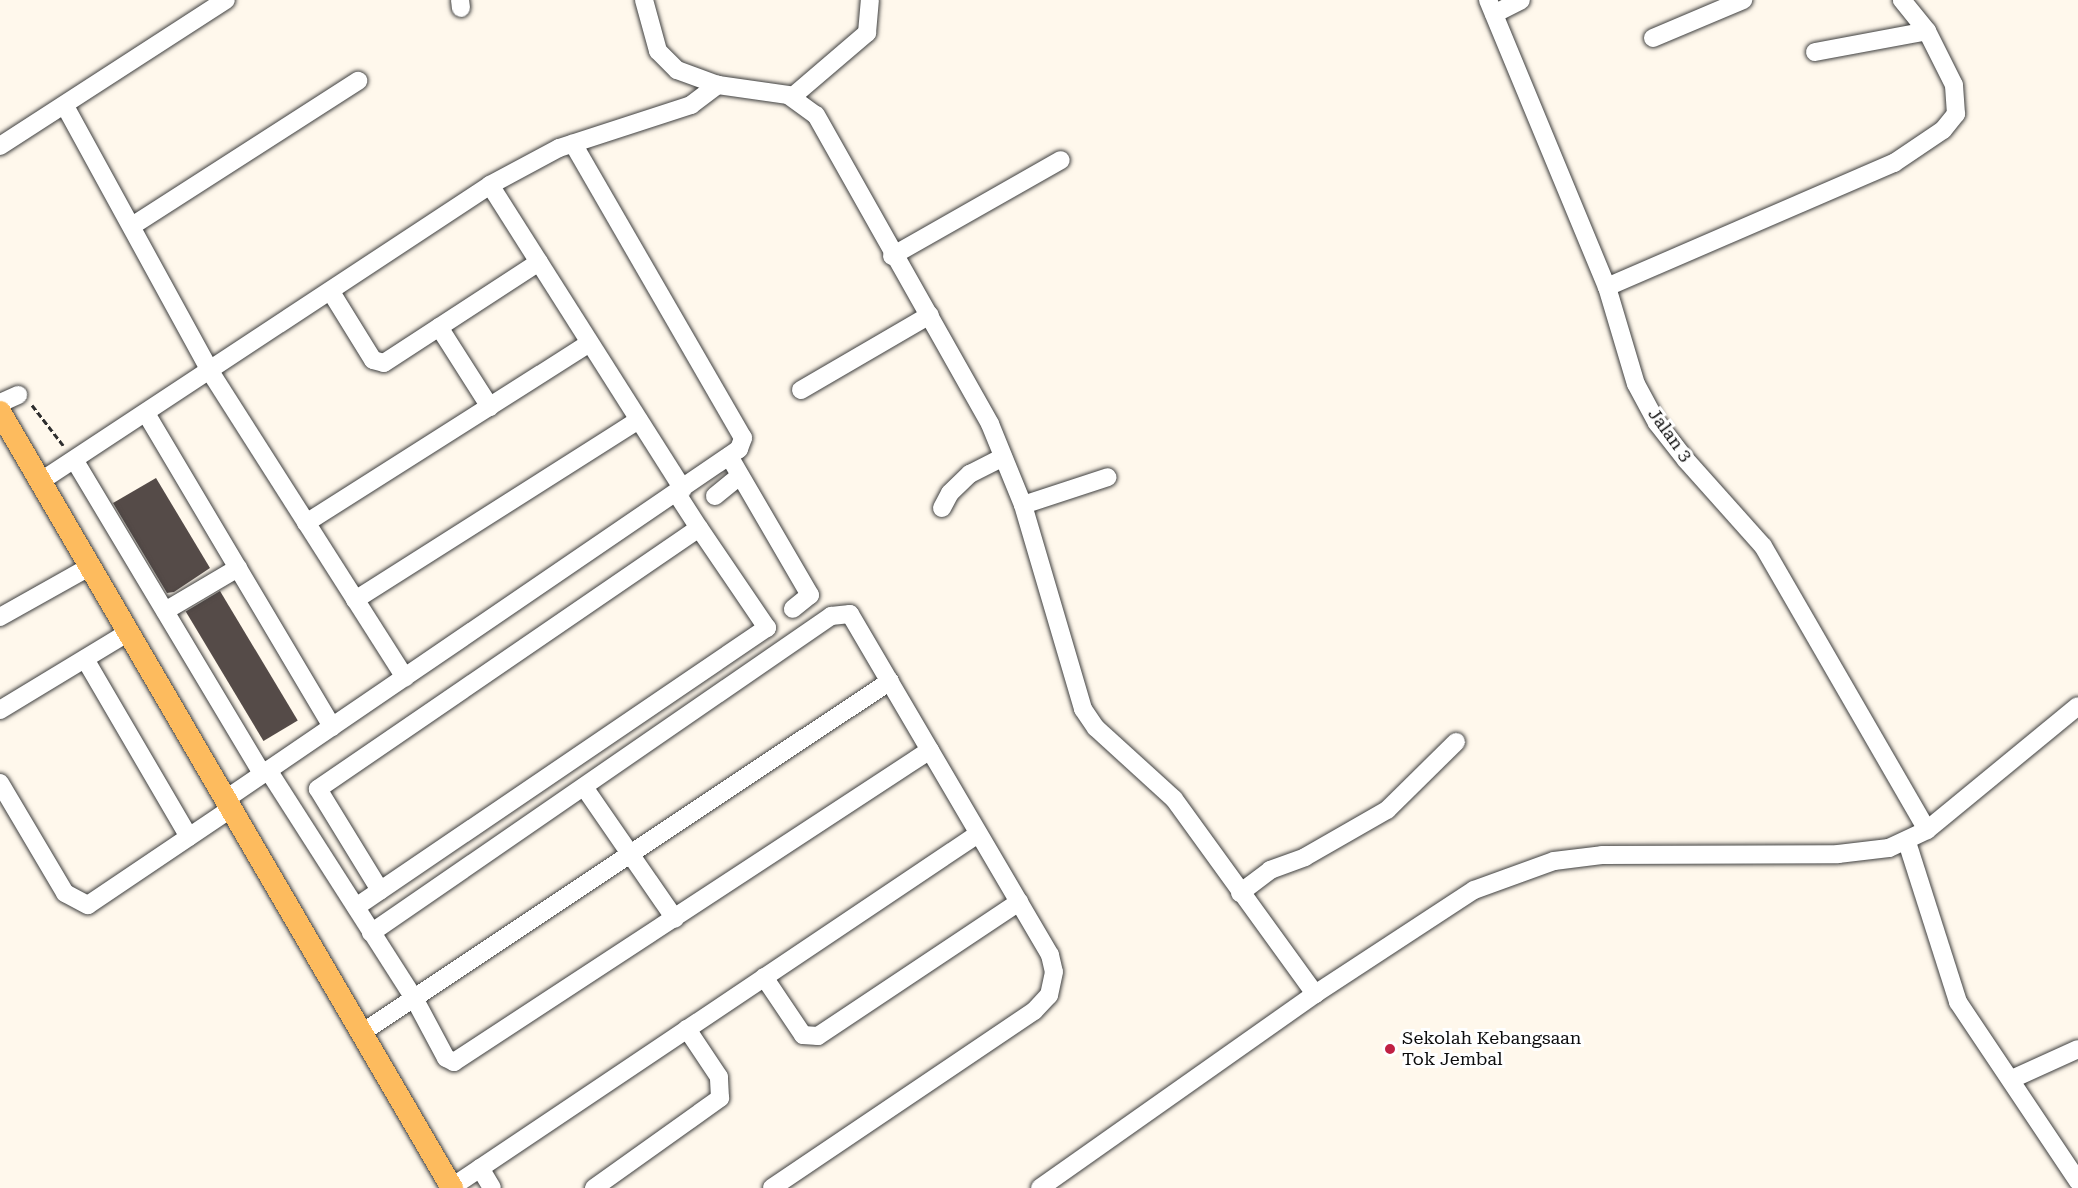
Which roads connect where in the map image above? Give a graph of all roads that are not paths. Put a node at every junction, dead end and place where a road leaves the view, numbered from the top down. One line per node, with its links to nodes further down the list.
1 (226, 0): 14 (street)
2 (644, 0): 12 (street)
3 (870, 0): 13 (street)
4 (1521, 0): 7 (street)
5 (1743, 0): 9 (street)
6 (1902, 0): 8 (street)
7 (1491, 7): 22 (street, Jalan 3)
8 (1927, 31): 10 (street); 22 (street)
9 (1653, 38)
10 (1815, 52)
11 (358, 81): 19 (street)
12 (718, 85): 13 (street); 15 (street)
13 (792, 98): 20 (street)
14 (65, 106): 16 (street); 19 (street)
15 (573, 143): 18 (street); 35 (street)
16 (0, 146)
17 (1061, 160): 20 (street)
18 (490, 185): 21 (street); 23 (street)
19 (132, 226): 27 (street)
20 (892, 256): 24 (street)
21 (539, 262): 25 (street); 26 (street)
22 (1606, 287): 66 (street, Jalan 3)
23 (331, 292): 25 (street); 27 (street)
24 (930, 315): 28 (street); 36 (street)
25 (439, 327): 31 (street)
26 (590, 343): 31 (street); 34 (street)
27 (211, 373): 33 (street); 45 (street)
28 (801, 390)
29 (18, 395): 30 (street)
30 (0, 403)
31 (490, 407): 45 (street)
32 (0, 412): 40 (main road)
33 (147, 415): 37 (street); 48 (street)
34 (639, 420): 41 (street); 49 (street)
35 (729, 456): 38 (street); 41 (street)
36 (1003, 457): 43 (street); 44 (street)
37 (75, 461): 40 (street); 51 (street)
38 (740, 476): 42 (street); 50 (street)
39 (1108, 477): 43 (street)
40 (41, 482): 47 (main road)
41 (680, 491): 46 (street); 55 (street)
42 (715, 496)
43 (1023, 505): 72 (street)
44 (942, 508)
45 (306, 523): 49 (street)
46 (699, 528): 71 (street); 71 (street)
47 (91, 566): 52 (street); 53 (main road)
48 (238, 568): 51 (street); 59 (street)
49 (355, 600): 55 (street)
50 (793, 609)
51 (165, 611): 62 (street)
52 (0, 617)
53 (129, 632): 54 (street); 65 (main road)
54 (85, 658): 58 (street); 68 (street)
55 (405, 678): 59 (street)
56 (891, 681): 61 (street); 64 (street); 70 (street)
57 (2078, 706): 66 (street)
58 (0, 710)
59 (332, 727): 62 (street)
60 (1456, 742): 72 (street)
61 (930, 750): 67 (street); 75 (street)
62 (265, 772): 65 (street); 74 (street)
63 (0, 783): 68 (street)
64 (584, 787): 70 (street); 76 (street)
65 (229, 804): 68 (street); 81 (main road)
66 (1927, 830): 69 (street)
67 (978, 834): 73 (street); 77 (street)
68 (189, 837)
69 (1907, 842): 78 (street); 83 (street)
70 (630, 854): 75 (street); 79 (street)
71 (380, 890): 74 (street)
72 (1240, 893): 78 (street)
73 (1019, 902): 77 (street); 89 (street)
74 (356, 907): 76 (street)
75 (675, 918): 79 (street)
76 (371, 933): 79 (street)
77 (764, 977): 80 (street)
78 (1315, 994): 90 (street)
79 (414, 998): 81 (street)
80 (687, 1029): 84 (street); 88 (street)
81 (363, 1032): 86 (main road)
82 (2078, 1049): 83 (street)
83 (2012, 1079): 85 (street)
84 (480, 1168): 86 (street); 87 (street)
85 (2078, 1181)
86 (452, 1187)
87 (492, 1188)
88 (594, 1188)
89 (772, 1188)
90 (1040, 1188)

